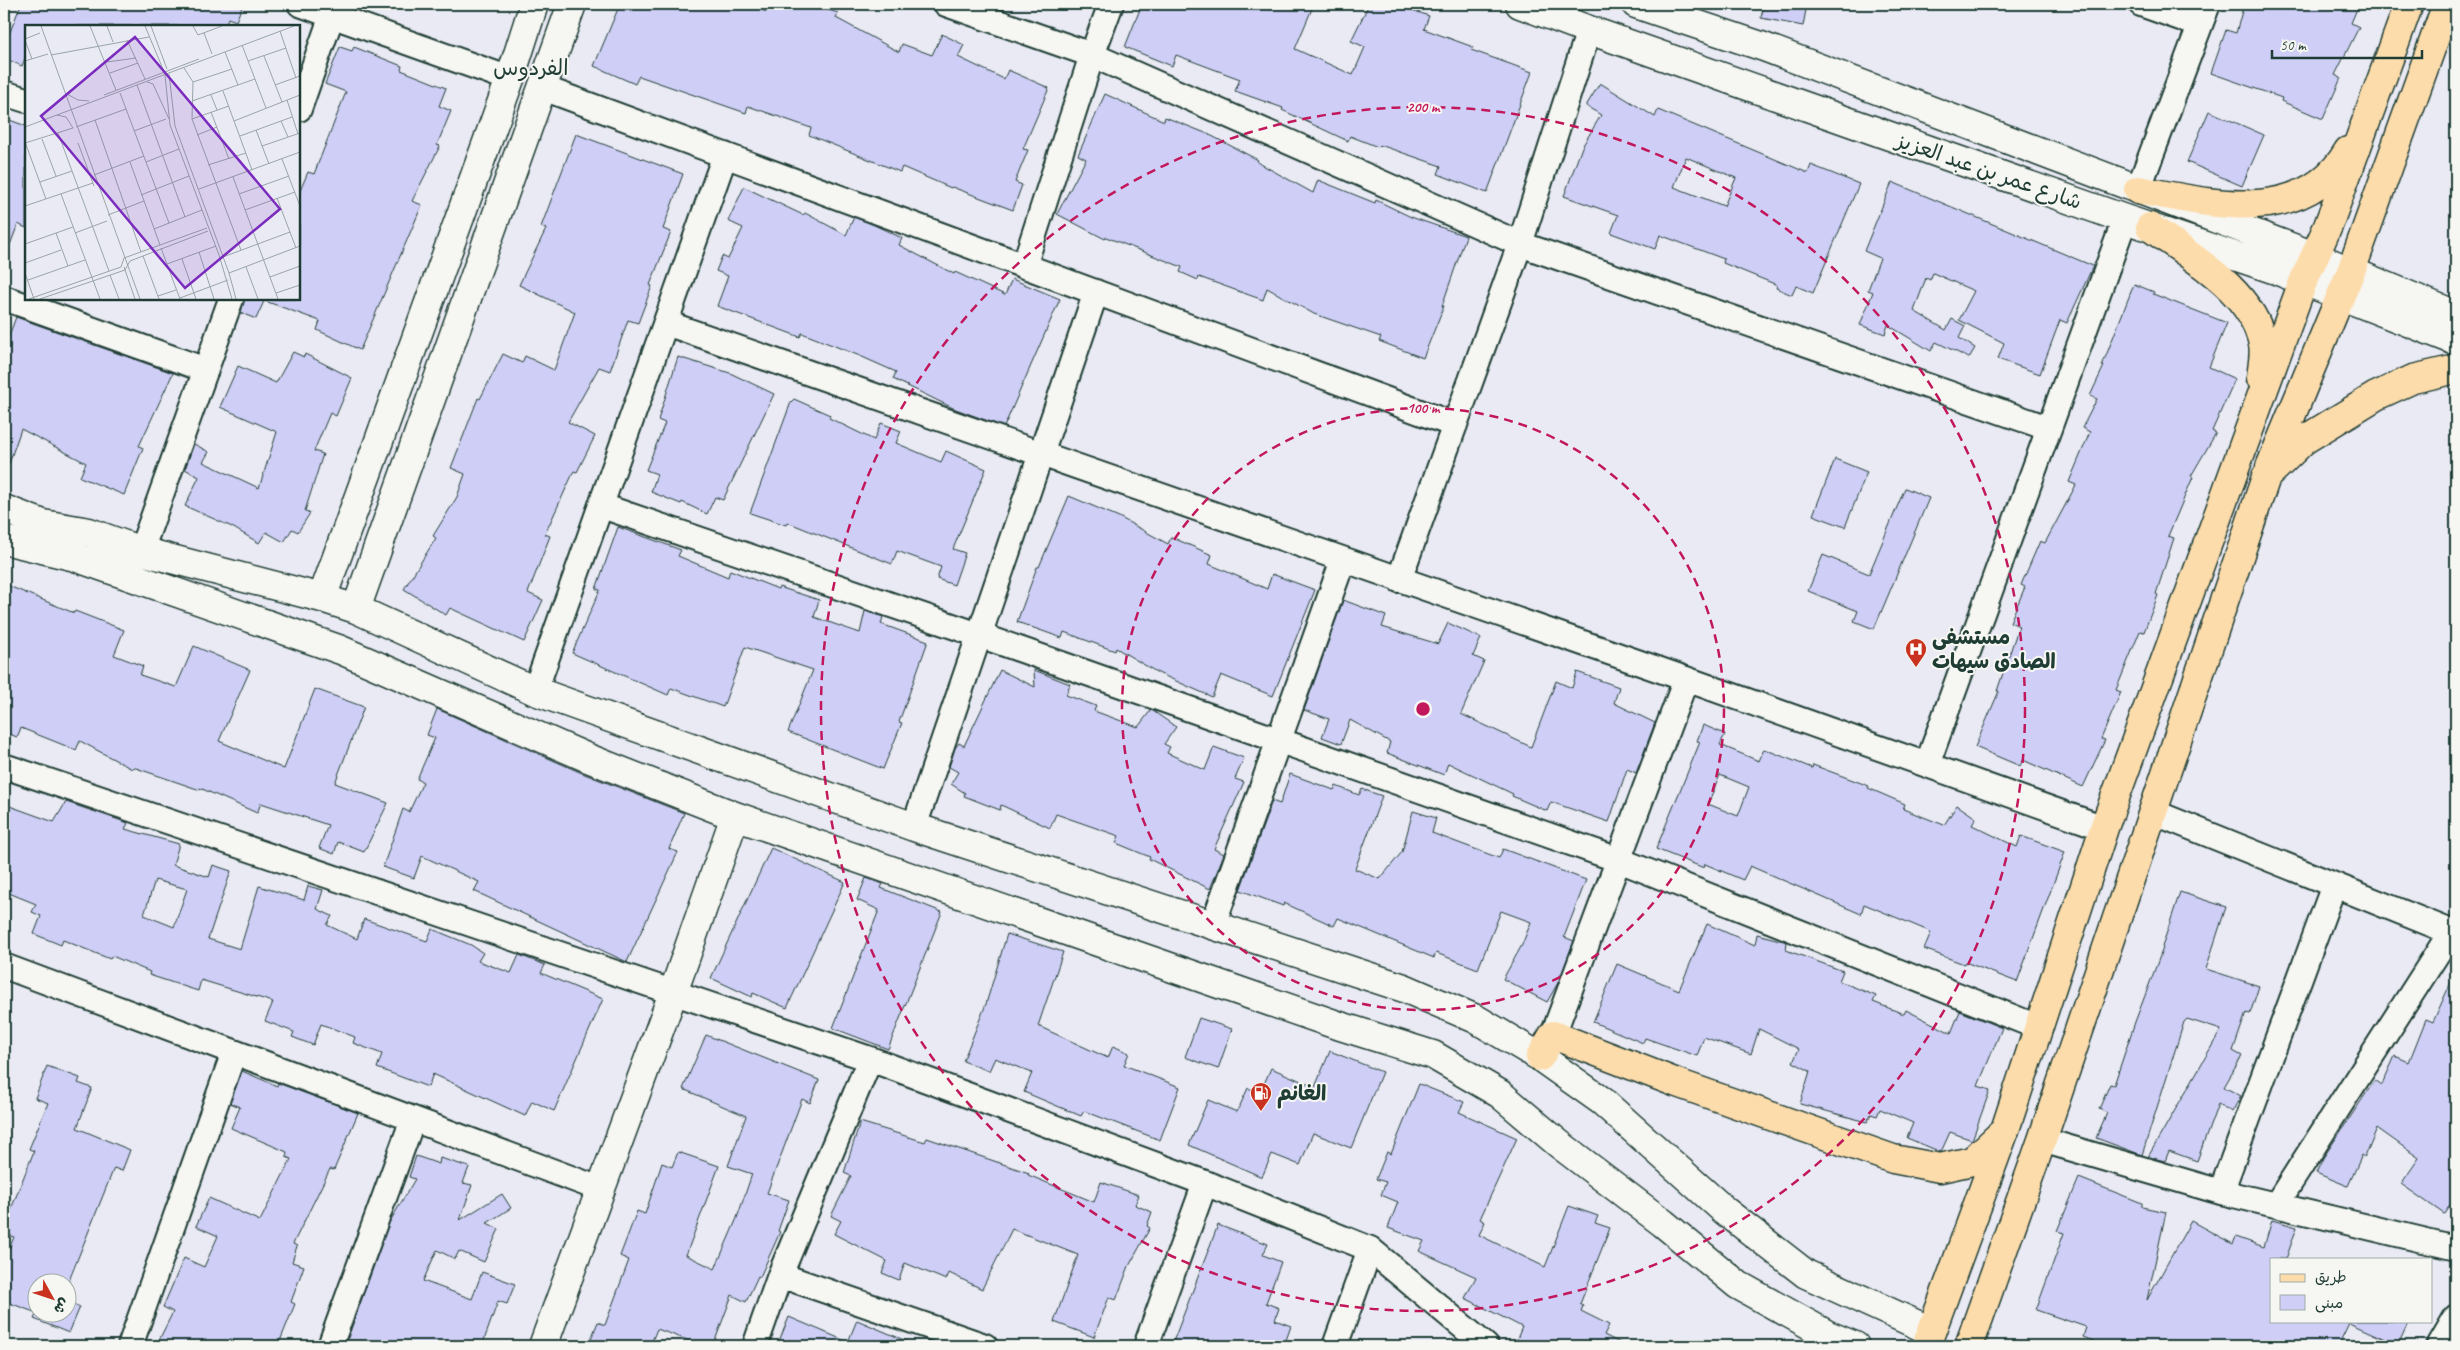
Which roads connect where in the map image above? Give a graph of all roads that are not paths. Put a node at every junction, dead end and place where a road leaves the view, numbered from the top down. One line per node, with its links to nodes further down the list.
1 (300, 4): 12 (street)
2 (534, 4): 15 (street)
3 (572, 4): 16 (street)
4 (946, 4): 14 (street)
5 (1111, 4): 14 (street)
6 (1520, 4): 13 (street, شارع عمر بن عبد العزيز)
7 (1636, 4): 22 (street, شارع عمر بن عبد العزيز)
8 (2141, 4): 11 (street)
9 (2409, 4): 20 (main road)
10 (2447, 4): 27 (main road)
11 (2204, 14): 22 (street)
12 (332, 15): 15 (street); 19 (street)
13 (1589, 30): 23 (street, شارع عمر بن عبد العزيز); 24 (street)
14 (1092, 55): 24 (street); 26 (street)
15 (510, 79): 49 (street)
16 (543, 88): 21 (street); 50 (street)
17 (4, 93): 18 (street)
18 (25, 100)
19 (300, 106)
20 (2371, 108): 22 (main road); 25 (main road)
21 (725, 155): 26 (street); 34 (street)
22 (2138, 190): 25 (street, شارع عمر بن عبد العزيز)
23 (2138, 223): 28 (street, شارع عمر بن عبد العزيز); 38 (main road); 40 (street)
24 (1520, 244): 39 (street); 40 (street)
25 (2314, 256): 27 (street, شارع عمر بن عبد العزيز); 28 (main road)
26 (1024, 266): 29 (street)
27 (2351, 271): 30 (main road); 33 (street, شارع عمر بن عبد العزيز)
28 (2303, 282): 30 (street, شارع عمر بن عبد العزيز); 38 (main road)
29 (1096, 292): 39 (street); 41 (street)
30 (2340, 295): 35 (street, شارع عمر بن عبد العزيز); 42 (main road)
31 (4, 298): 37 (street)
32 (231, 300): 37 (street)
33 (2456, 315)
34 (666, 323): 41 (street); 43 (street)
35 (2456, 341)
36 (2456, 369): 42 (main road)
37 (206, 370): 46 (street)
38 (2260, 403): 60 (main road)
39 (1455, 426): 48 (street)
40 (2048, 428): 55 (street)
41 (1040, 454): 47 (street); 51 (street)
42 (2266, 476): 57 (main road)
43 (602, 506): 51 (street); 53 (street)
44 (4, 509): 46 (street)
45 (4, 540): 58 (street)
46 (141, 551): 49 (street)
47 (1343, 560): 48 (street); 54 (street)
48 (1399, 580): 52 (street)
49 (322, 598): 50 (street)
50 (356, 609): 53 (street)
51 (979, 635): 54 (street); 59 (street)
52 (1686, 679): 55 (street); 61 (street)
53 (535, 691): 59 (street)
54 (1278, 740): 61 (street); 63 (street)
55 (1927, 765): 60 (street)
56 (4, 766): 66 (street)
57 (2153, 812): 62 (street); 73 (main road)
58 (735, 816): 66 (street); 91 (street)
59 (914, 827): 63 (street)
60 (2104, 828): 67 (main road)
61 (1619, 860): 67 (street); 68 (street)
62 (2334, 885): 64 (street); 76 (street)
63 (1214, 925): 68 (street)
64 (2454, 933): 77 (street)
65 (4, 966): 69 (street)
66 (673, 993): 70 (street); 75 (street)
67 (2040, 1028): 72 (main road)
68 (1547, 1046): 72 (main road); 82 (street)
69 (234, 1052): 71 (street); 83 (street)
70 (870, 1059): 74 (street); 80 (street)
71 (413, 1119): 75 (street); 84 (street)
72 (2005, 1130): 82 (main road)
73 (2042, 1140): 76 (street); 92 (main road)
74 (1205, 1183): 79 (street); 88 (street)
75 (600, 1189): 85 (street)
76 (2221, 1192): 77 (street)
77 (2276, 1205): 78 (street)
78 (2456, 1248)
79 (1370, 1249): 89 (street); 90 (street)
80 (780, 1275): 86 (street); 87 (street)
81 (2456, 1317): 93 (street)
82 (1928, 1339): 92 (main road)
83 (130, 1346)
84 (330, 1346)
85 (543, 1346)
86 (755, 1346)
87 (985, 1346)
88 (1146, 1346)
89 (1335, 1346)
90 (1486, 1346)
91 (1855, 1346)
92 (1968, 1346)
93 (2439, 1346)

